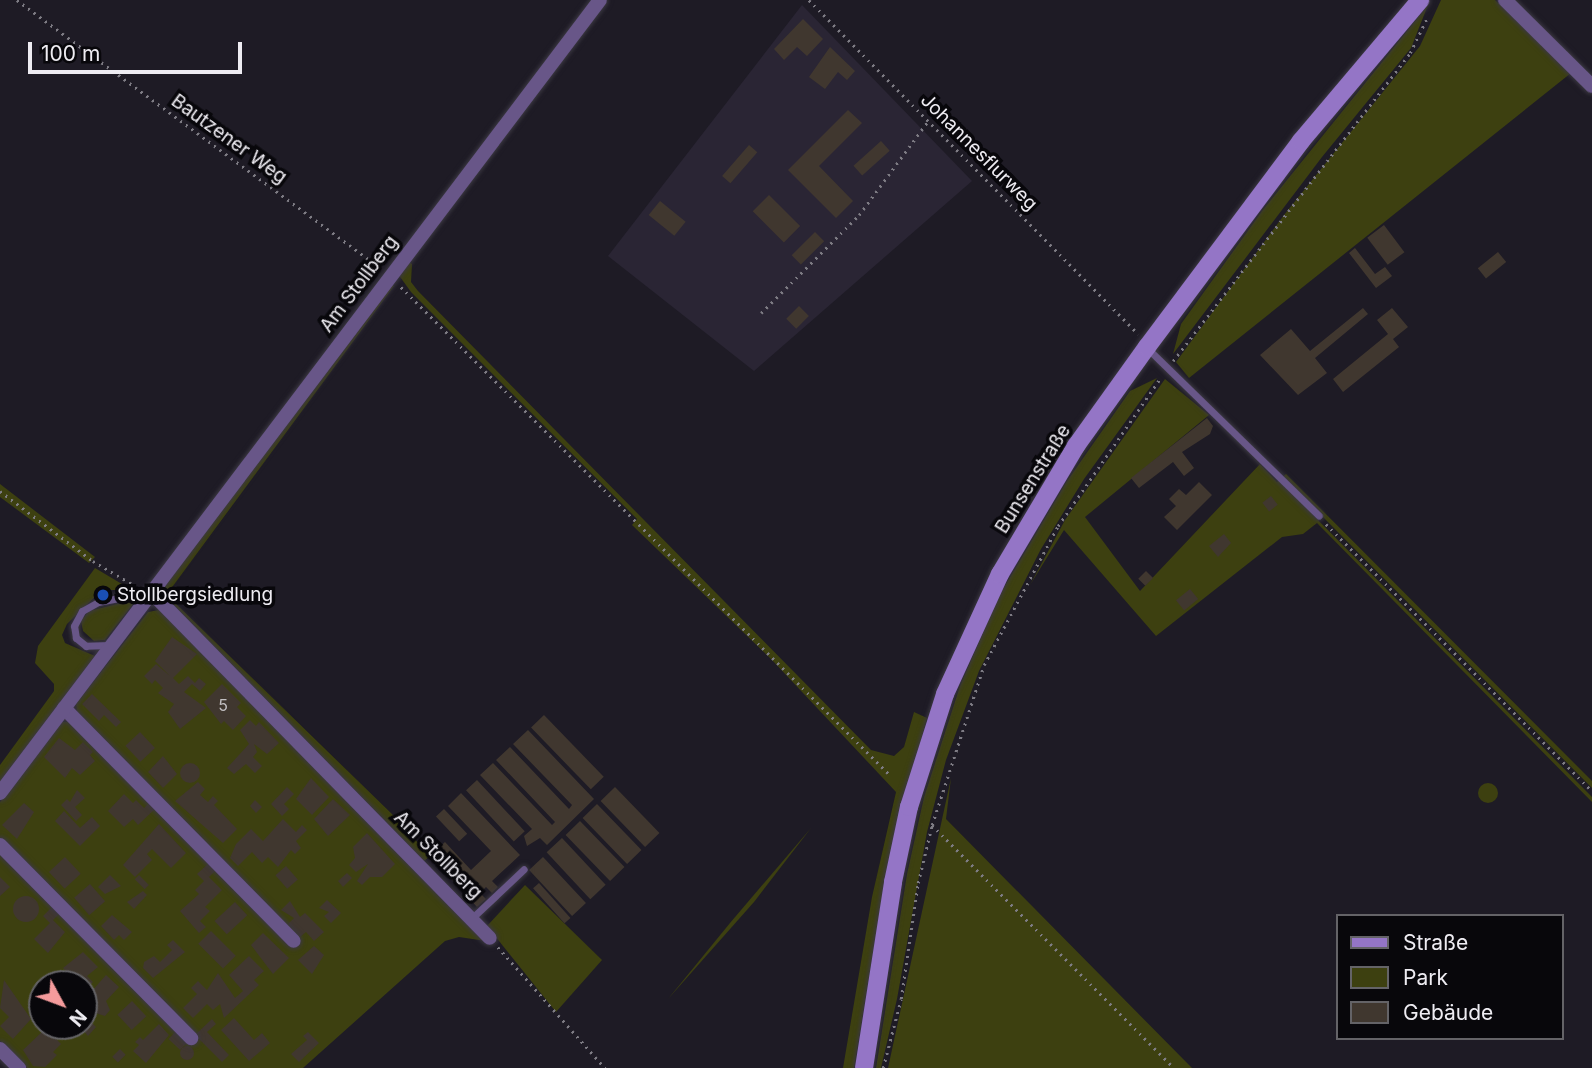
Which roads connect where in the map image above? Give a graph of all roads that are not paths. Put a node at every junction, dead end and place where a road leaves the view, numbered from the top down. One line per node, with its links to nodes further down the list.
1 (600, 0): 7 (street, Am Stollberg)
2 (1505, 0): 4 (street)
3 (1425, 5): 5 (main road, Bunsenstraße)
4 (1592, 86)
5 (1144, 343): 6 (lane); 19 (main road, Bunsenstraße)
6 (1319, 516)
7 (144, 593): 8 (street, Am Stollberg); 8 (lane); 13 (street, Am Stollberg)
8 (111, 645): 9 (street, Am Stollberg)
9 (64, 708): 10 (street, Am Stollberg); 15 (street)
10 (0, 793)
11 (0, 845): 16 (street)
12 (524, 869): 13 (lane)
13 (472, 918): 14 (street, Am Stollberg)
14 (490, 938)
15 (294, 941)
16 (191, 1038)
17 (0, 1049): 18 (street)
18 (19, 1068)
19 (864, 1068)

